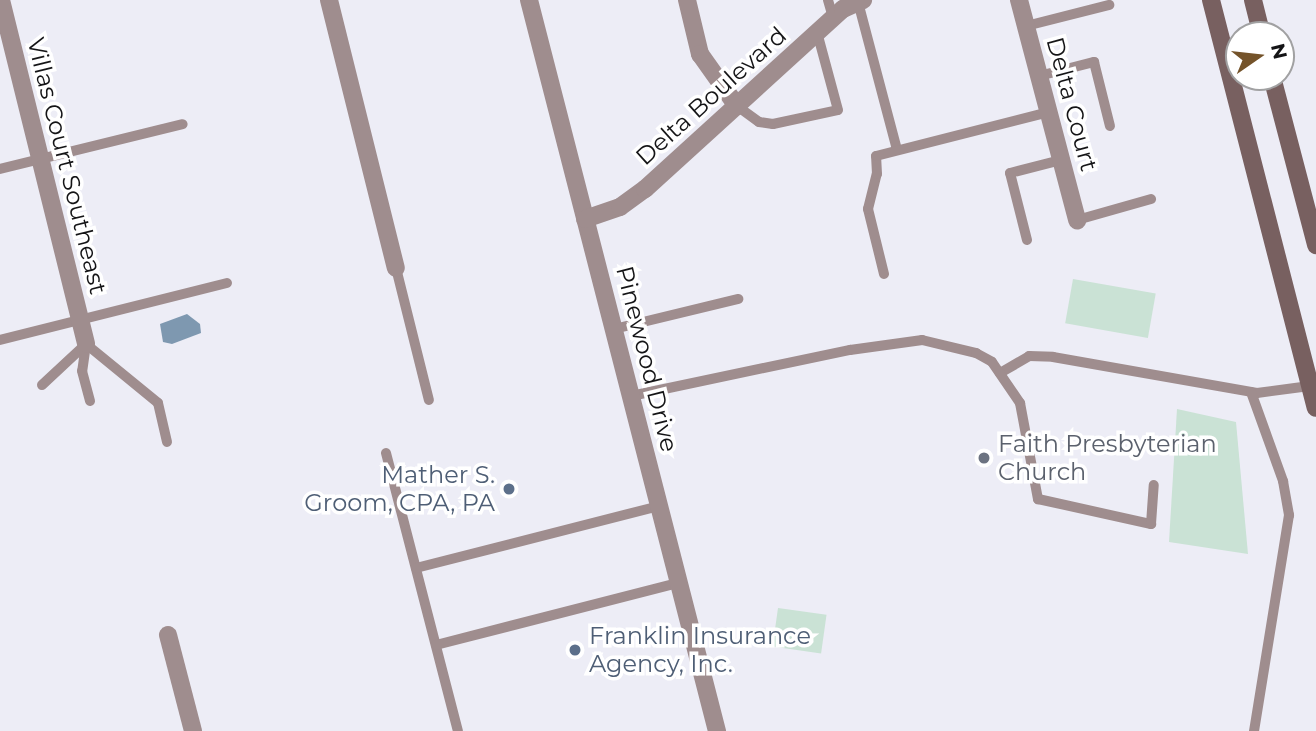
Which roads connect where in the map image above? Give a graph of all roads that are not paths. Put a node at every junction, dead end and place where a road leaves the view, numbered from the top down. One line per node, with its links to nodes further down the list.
1 (329, 0): 29 (street)
2 (529, 0): 25 (street, Pinewood Drive)
3 (687, 0): 16 (street)
4 (1019, 0): 12 (street, Delta Court)
5 (1211, 0): 39 (main road)
6 (1253, 0): 11 (main road)
7 (3, 1): 21 (street, Villas Court Southeast)
8 (861, 1): 10 (street, Delta Boulevard); 20 (lane)
9 (1110, 5): 12 (lane)
10 (831, 9): 13 (street, Delta Boulevard)
11 (1258, 21)
12 (1026, 26): 14 (street, Delta Court)
13 (817, 32): 16 (street, Delta Boulevard); 16 (lane)
14 (1039, 76): 17 (street, Delta Court); 19 (lane)
15 (1276, 91): 28 (main road)
16 (737, 106): 25 (street, Delta Boulevard)
17 (1048, 112): 20 (lane); 22 (street, Delta Court)
18 (183, 124): 21 (lane)
19 (1110, 126)
20 (897, 150): 30 (lane)
21 (40, 159): 23 (lane); 33 (street, Villas Court Southeast)
22 (1061, 160): 26 (street, Delta Court); 27 (lane)
23 (0, 169)
24 (1152, 199): 26 (lane)
25 (585, 219): 34 (street, Pinewood Drive)
26 (1077, 220)
27 (1027, 240)
28 (1316, 246)
29 (396, 268): 42 (lane)
30 (884, 274)
31 (228, 283): 33 (lane)
32 (738, 299): 34 (lane)
33 (80, 318): 35 (lane); 36 (street, Villas Court Southeast)
34 (614, 330): 41 (street, Pinewood Drive)
35 (0, 340)
36 (86, 344): 38 (lane); 43 (lane); 45 (lane)
37 (1000, 373): 40 (lane); 41 (lane); 47 (lane)
38 (42, 385)
39 (1313, 386): 40 (lane); 44 (main road)
40 (1251, 392): 56 (lane)
41 (631, 396): 48 (street, Pinewood Drive)
42 (429, 400)
43 (90, 401)
44 (1316, 408)
45 (167, 442)
46 (386, 453): 49 (lane)
47 (1154, 485)
48 (659, 506): 49 (lane); 50 (street, Pinewood Drive)
49 (416, 568): 52 (lane)
50 (678, 583): 52 (lane); 55 (street, Pinewood Drive)
51 (168, 635): 53 (street)
52 (436, 645): 54 (lane)
53 (193, 731)
54 (458, 731)
55 (717, 731)
56 (1254, 731)

